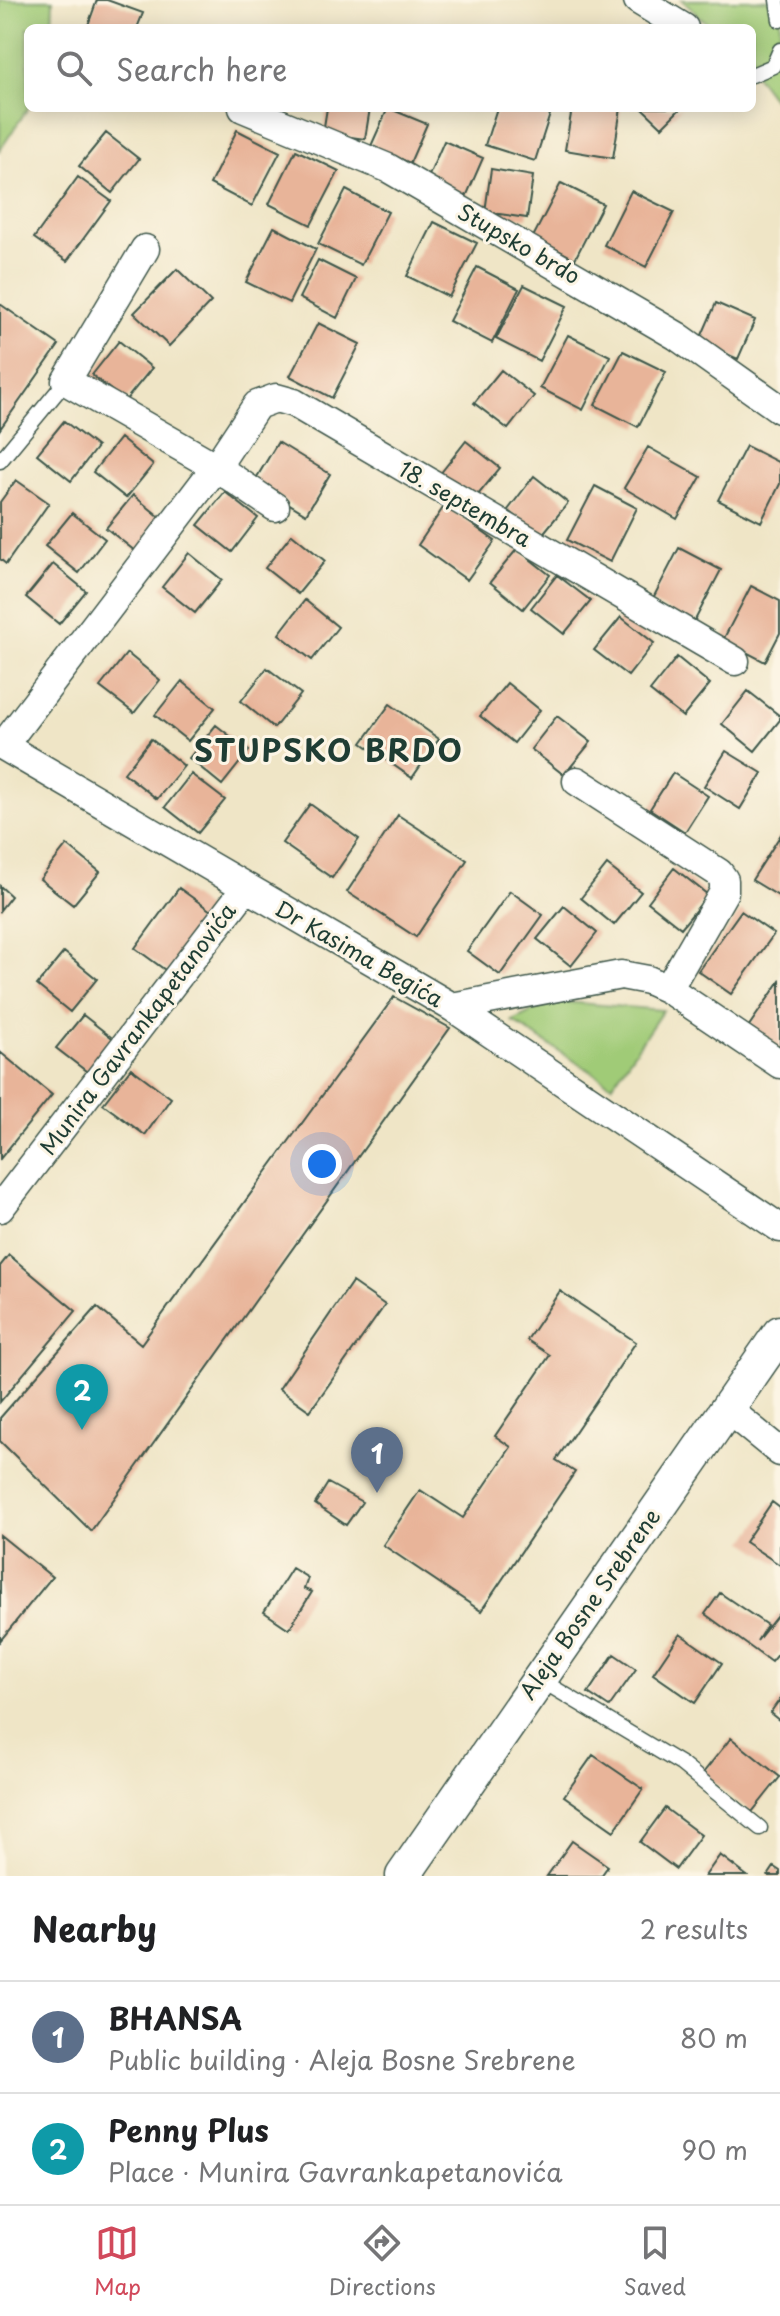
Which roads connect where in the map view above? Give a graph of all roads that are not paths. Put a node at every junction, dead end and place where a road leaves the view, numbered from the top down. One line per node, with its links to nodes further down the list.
1 (638, 0): 4 (street)
2 (777, 0): 3 (lane)
3 (780, 20)
4 (677, 24)
5 (780, 50): 6 (lane)
6 (756, 73)
7 (253, 112): 10 (street, Stupsko brdo)
8 (145, 249): 9 (street)
9 (66, 381): 11 (lane); 12 (street)
10 (780, 409)
11 (0, 461)
12 (216, 467): 13 (street); 14 (street, 18. septembra); 15 (street, 18. septembra)
13 (275, 507)
14 (735, 661)
15 (2, 745): 17 (street, Dr Kasima Begića)
16 (577, 781): 18 (street)
17 (246, 888): 19 (street, Dr Kasima Begića); 21 (street, Munira Gavrankapetanovića)
18 (668, 989): 19 (street, Dr Kasima Begića); 20 (street, Dr Kasima Begića)
19 (452, 1007): 22 (street)
20 (780, 1064)
21 (0, 1208)
22 (780, 1228)
23 (780, 1333): 24 (street, Aleja Bosne Srebrene)
24 (726, 1408): 25 (street); 26 (street, Aleja Bosne Srebrene)
25 (780, 1452)
26 (538, 1679): 27 (lane); 28 (street, Aleja Bosne Srebrene)
27 (760, 1828)
28 (403, 1876)

